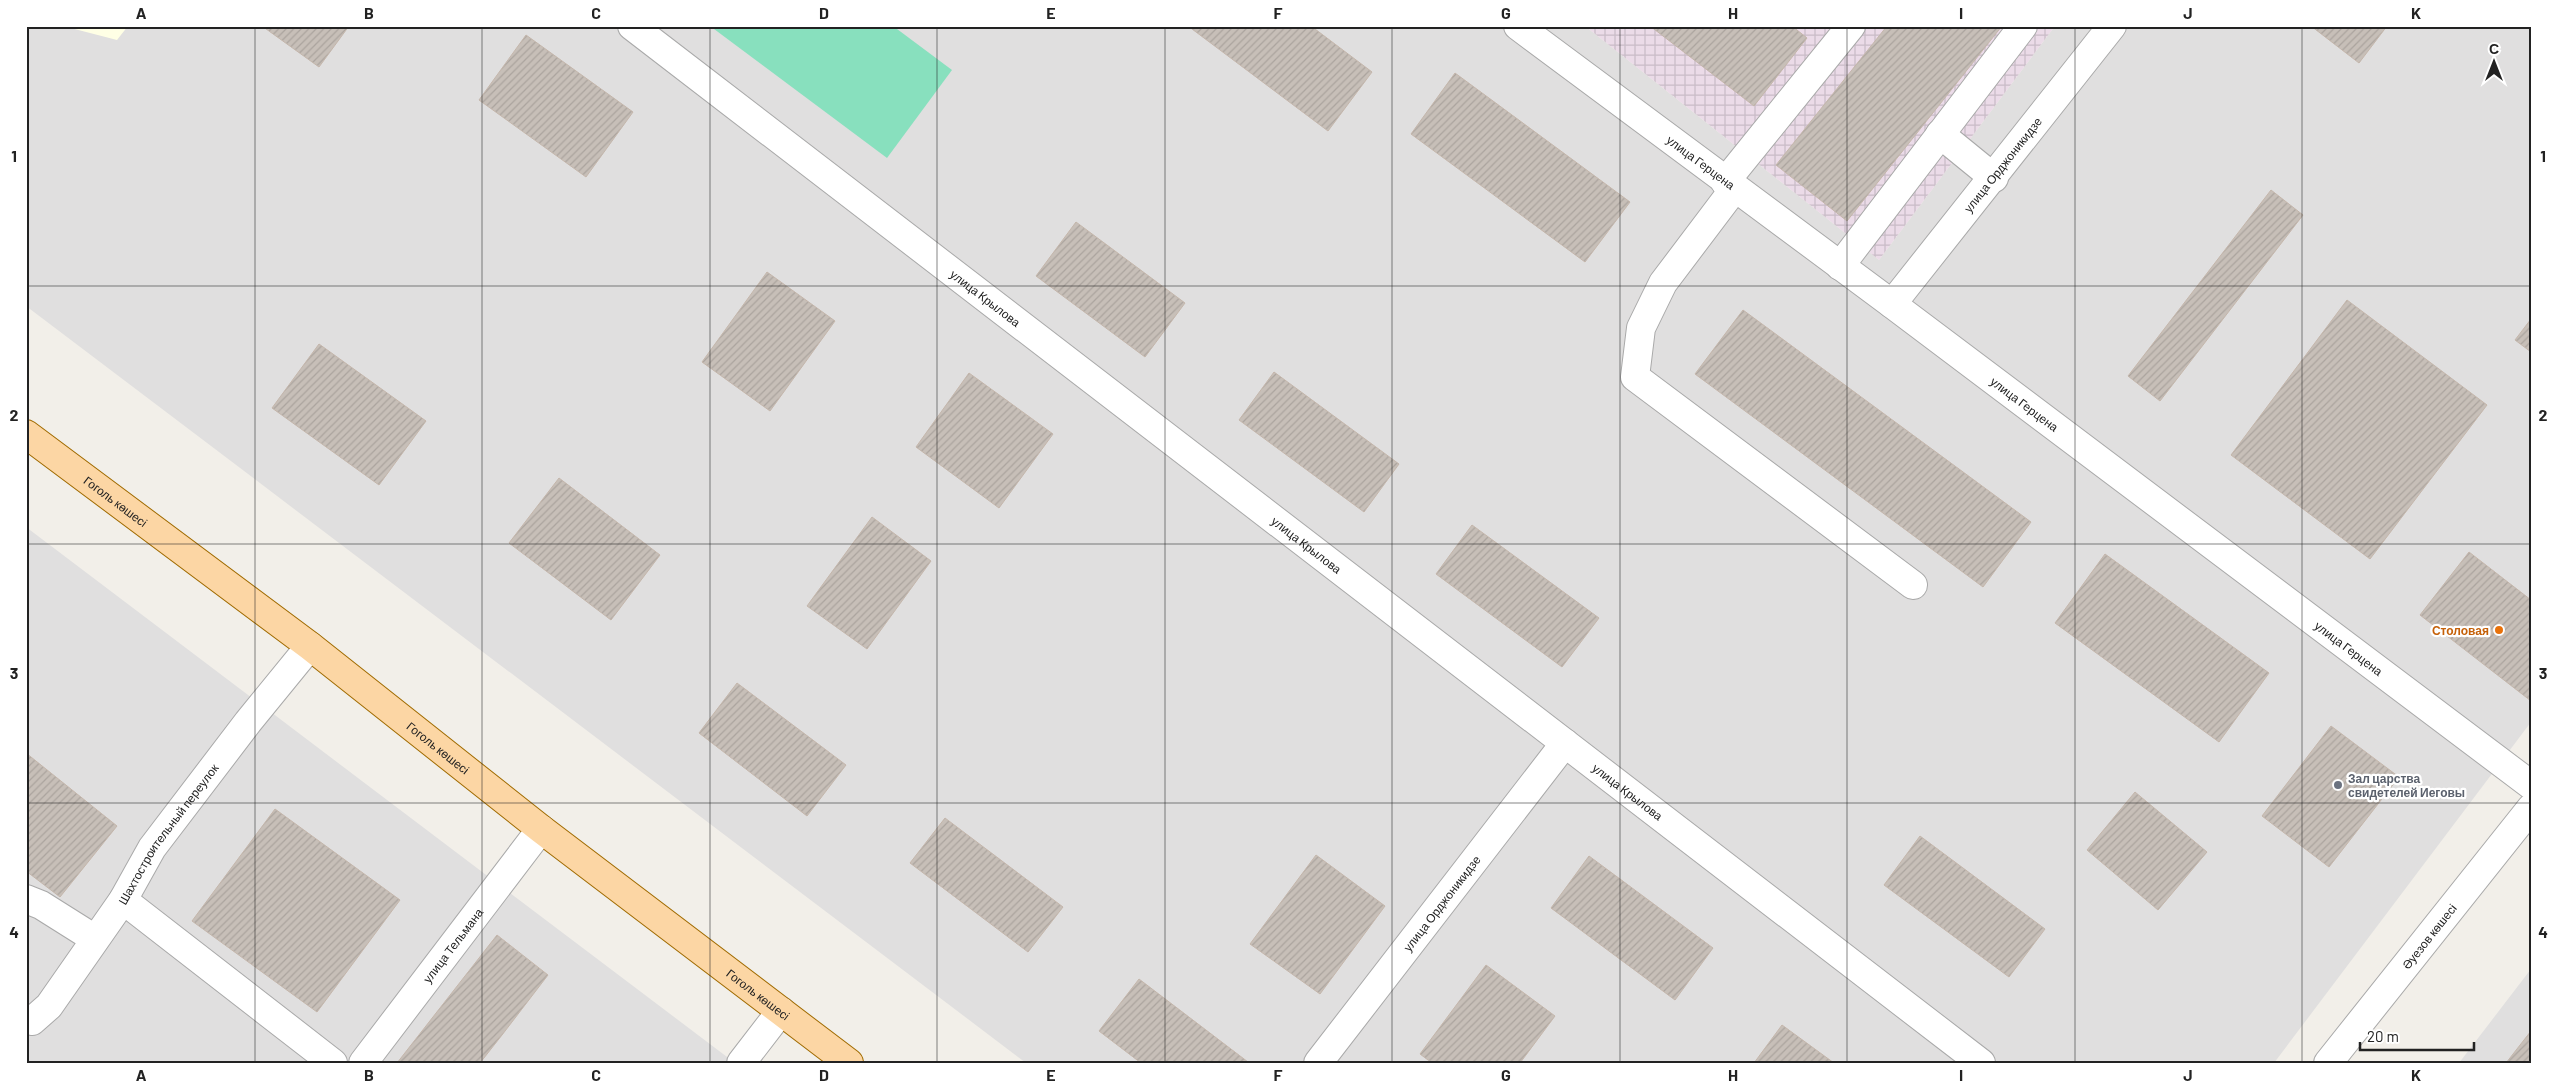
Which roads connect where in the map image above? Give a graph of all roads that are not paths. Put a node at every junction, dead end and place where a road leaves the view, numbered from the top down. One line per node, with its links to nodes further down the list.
1 (632, 26): 14 (street, улица Крылова)
2 (1518, 26): 8 (street, улица Герцена)
3 (2022, 26): 6 (street)
4 (2112, 26): 7 (street, улица Орджоникидзе)
5 (1838, 31): 8 (street)
6 (1940, 134): 7 (street); 9 (street)
7 (1994, 178): 10 (street, улица Орджоникидзе)
8 (1730, 185): 9 (street, улица Герцена); 12 (street)
9 (1840, 266): 10 (street, улица Герцена)
10 (1892, 304): 15 (street, улица Герцена)
11 (26, 434): 13 (main road, Гоголь көшесі)
12 (1913, 585)
13 (310, 646): 17 (main road, Гоголь көшесі); 19 (street, Шахтостроительный переулок)
14 (1565, 742): 27 (street, улица Орджоникидзе); 28 (street, улица Крылова)
15 (2531, 785)
16 (2531, 808): 29 (street, Әуезов көшесі)
17 (540, 829): 21 (main road, Гоголь көшесі); 24 (street, улица Тельмана)
18 (26, 899): 20 (street)
19 (123, 900): 20 (street, Шахтостроительный переулок); 23 (street)
20 (95, 939): 22 (street, Шахтостроительный переулок)
21 (781, 1011): 25 (street); 26 (main road, Гоголь көшесі)
22 (26, 1020)
23 (333, 1063)
24 (363, 1063)
25 (740, 1063)
26 (849, 1063)
27 (1318, 1063)
28 (1982, 1063)
29 (2328, 1063)

